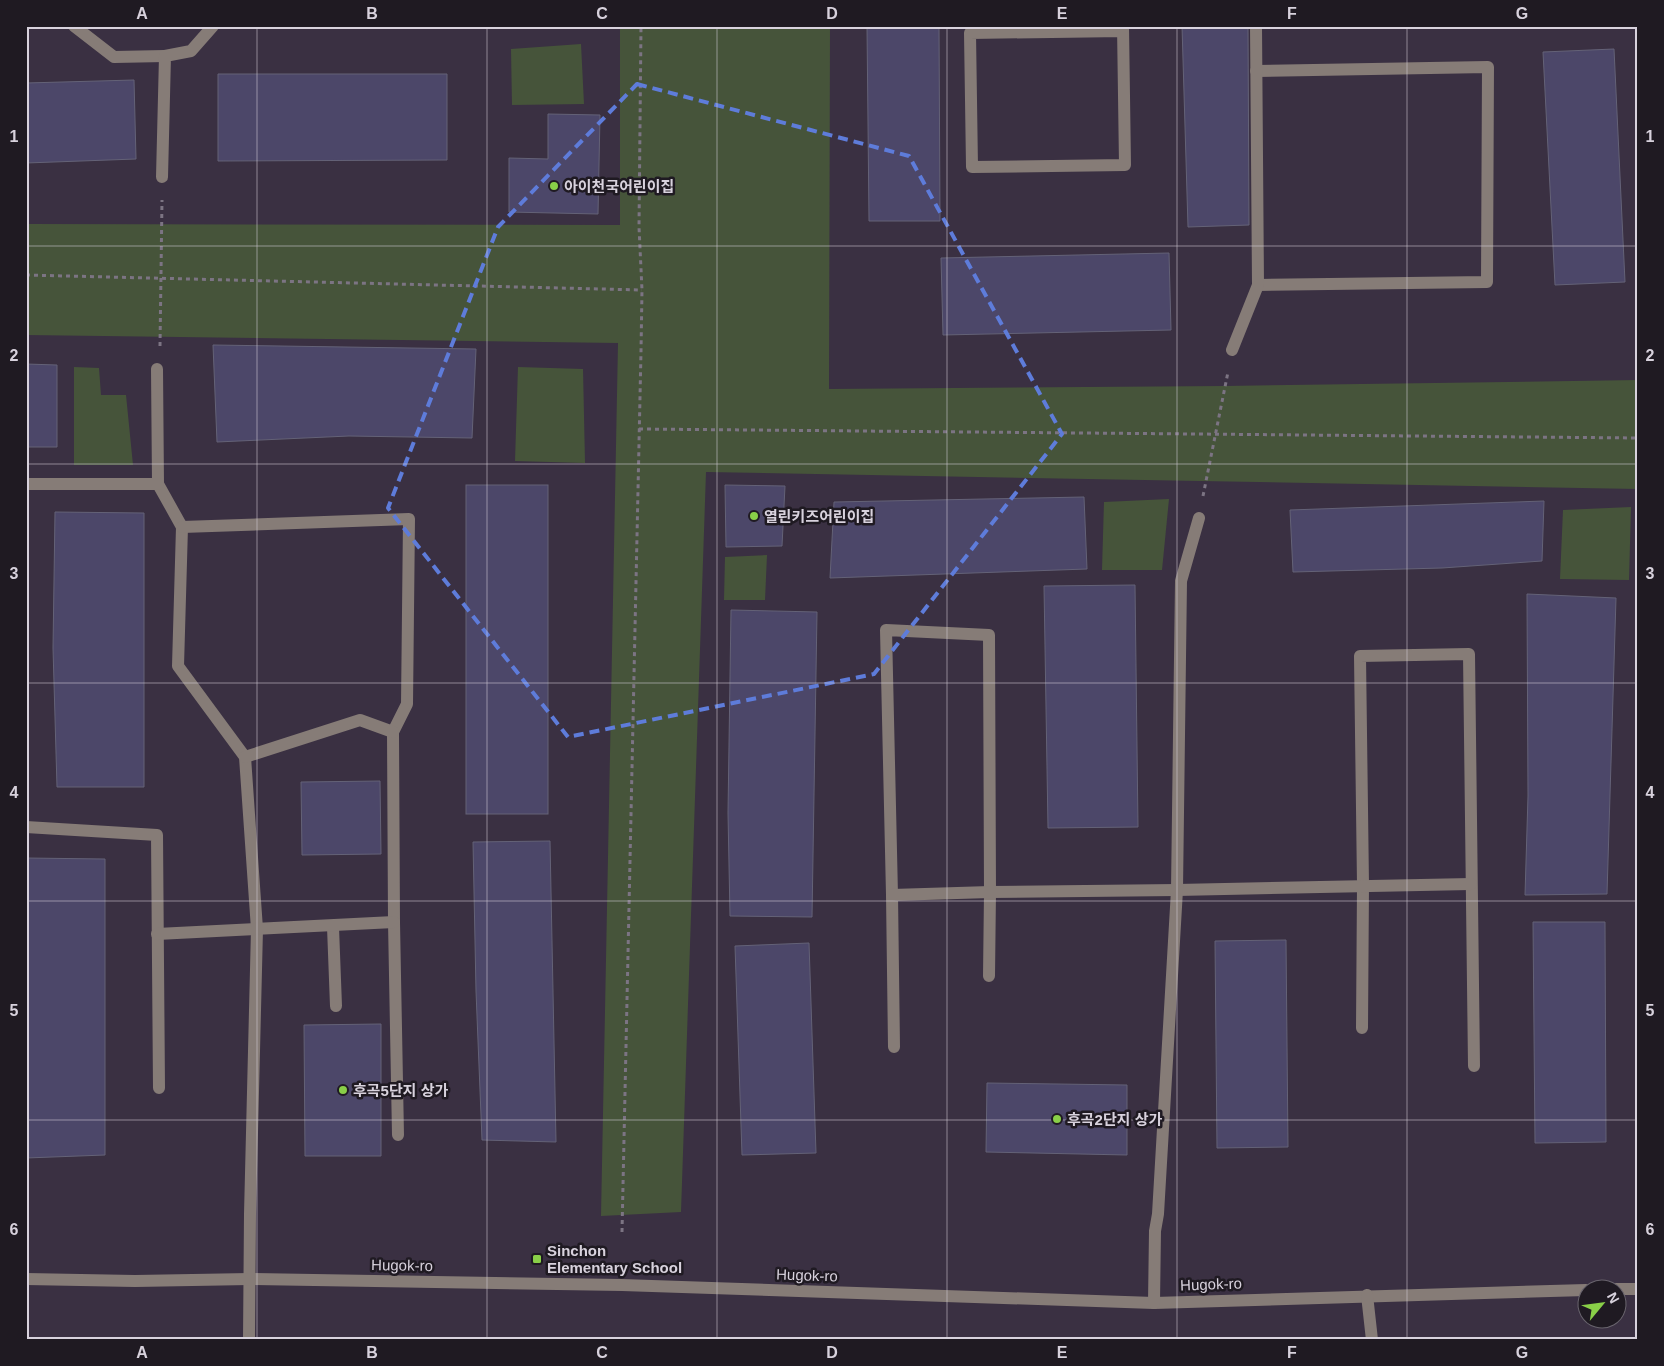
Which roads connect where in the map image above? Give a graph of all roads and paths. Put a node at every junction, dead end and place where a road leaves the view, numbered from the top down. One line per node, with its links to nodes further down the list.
1 (74, 26): 6 (street)
2 (213, 26): 6 (street)
3 (641, 26): 12 (path)
4 (1256, 26): 7 (street)
5 (1123, 29): 5 (street)
6 (165, 56): 8 (street)
7 (1256, 70): 11 (street); 11 (street)
8 (162, 177): 10 (path)
9 (26, 276): 10 (path)
10 (161, 279): 12 (path); 14 (path)
11 (1258, 285): 13 (street)
12 (642, 290): 15 (path)
13 (1232, 350): 16 (path)
14 (158, 370): 19 (street)
15 (639, 429): 16 (path); 41 (path)
16 (1215, 434): 17 (path); 20 (path)
17 (1638, 438)
18 (26, 484): 19 (street)
19 (158, 484): 21 (street)
20 (1199, 518): 27 (street)
21 (182, 527): 22 (street); 23 (street)
22 (393, 732): 23 (street); 30 (street)
23 (245, 757): 32 (street)
24 (26, 827): 33 (street)
25 (1471, 884): 26 (street); 26 (street); 38 (street)
26 (1363, 885): 27 (street); 36 (street)
27 (1177, 890): 28 (street); 46 (street)
28 (990, 892): 29 (street); 29 (street); 34 (street)
29 (892, 896): 37 (street)
30 (394, 922): 31 (street); 40 (street)
31 (333, 927): 32 (street); 35 (street)
32 (257, 929): 33 (street); 43 (street)
33 (158, 934): 39 (street)
34 (989, 976)
35 (336, 1006)
36 (1362, 1028)
37 (894, 1047)
38 (1474, 1066)
39 (159, 1088)
40 (398, 1135)
41 (622, 1232)
42 (26, 1279): 43 (street, Hugok-ro)
43 (250, 1279): 46 (street, Hugok-ro); 47 (street)
44 (1576, 1290): 45 (street, Hugok-ro)
45 (1367, 1295): 46 (street, Hugok-ro); 48 (street)
46 (1154, 1303)
47 (249, 1340)
48 (1372, 1340)

